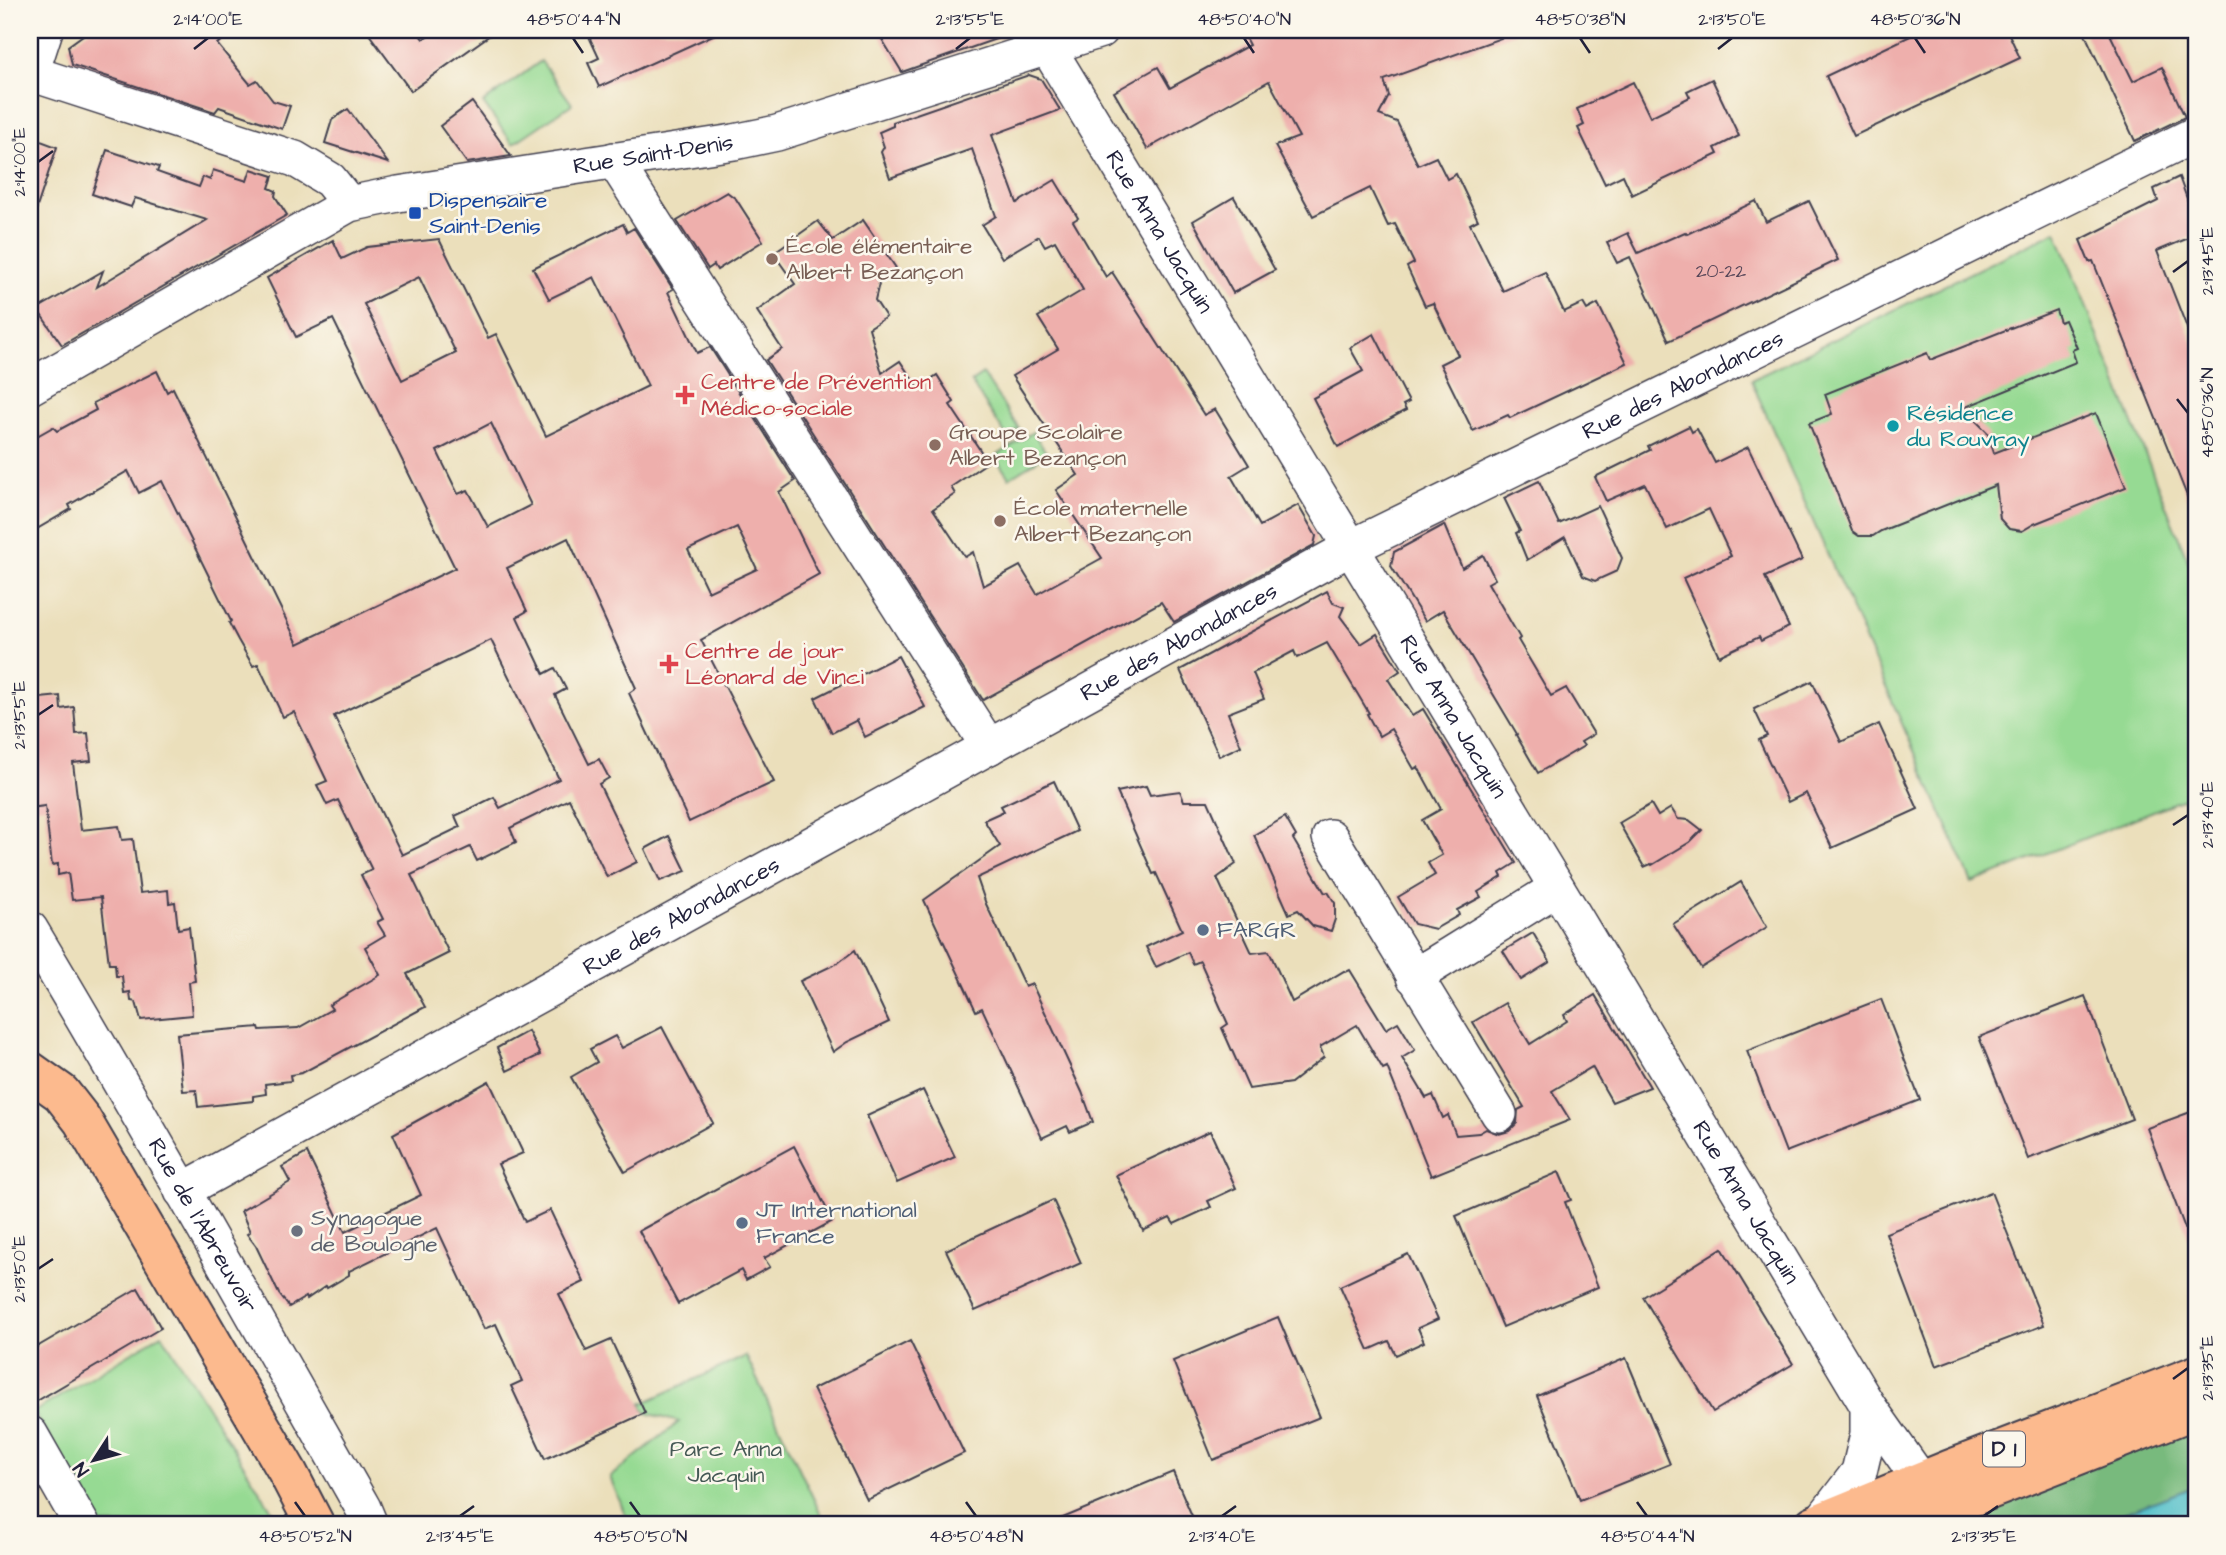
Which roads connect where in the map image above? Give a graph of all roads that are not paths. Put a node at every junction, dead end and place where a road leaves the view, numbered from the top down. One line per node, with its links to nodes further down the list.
1 (45, 30): 4 (street)
2 (1101, 30): 3 (street, Rue Saint-Denis)
3 (1043, 39): 6 (street, Rue Saint-Denis); 9 (street, Rue Anna Jacquin)
4 (30, 73): 7 (street)
5 (2196, 134): 9 (street, Rue des Abondances)
6 (614, 160): 7 (street, Rue Saint-Denis); 10 (street)
7 (349, 204): 8 (street, Rue Saint-Denis)
8 (30, 387)
9 (1350, 548): 10 (street, Rue des Abondances); 12 (street, Rue Anna Jacquin)
10 (989, 747): 17 (street, Rue des Abondances)
11 (1330, 837): 14 (street)
12 (1557, 888): 14 (street); 19 (street, Rue Anna Jacquin)
13 (30, 929): 17 (street, Rue de l'Abreuvoir)
14 (1414, 977): 16 (street)
15 (30, 1071): 25 (main road)
16 (1499, 1114)
17 (183, 1191): 26 (street, Rue de l'Abreuvoir)
18 (2196, 1376): 22 (main road, D 1)
19 (1868, 1406): 22 (street, Rue Anna Jacquin); 23 (street)
20 (2196, 1409): 27 (main road, D 1)
21 (30, 1434): 24 (street)
22 (1921, 1481): 23 (main road, D 1)
23 (1817, 1524)
24 (82, 1525)
25 (315, 1525)
26 (370, 1525)
27 (1900, 1525)

